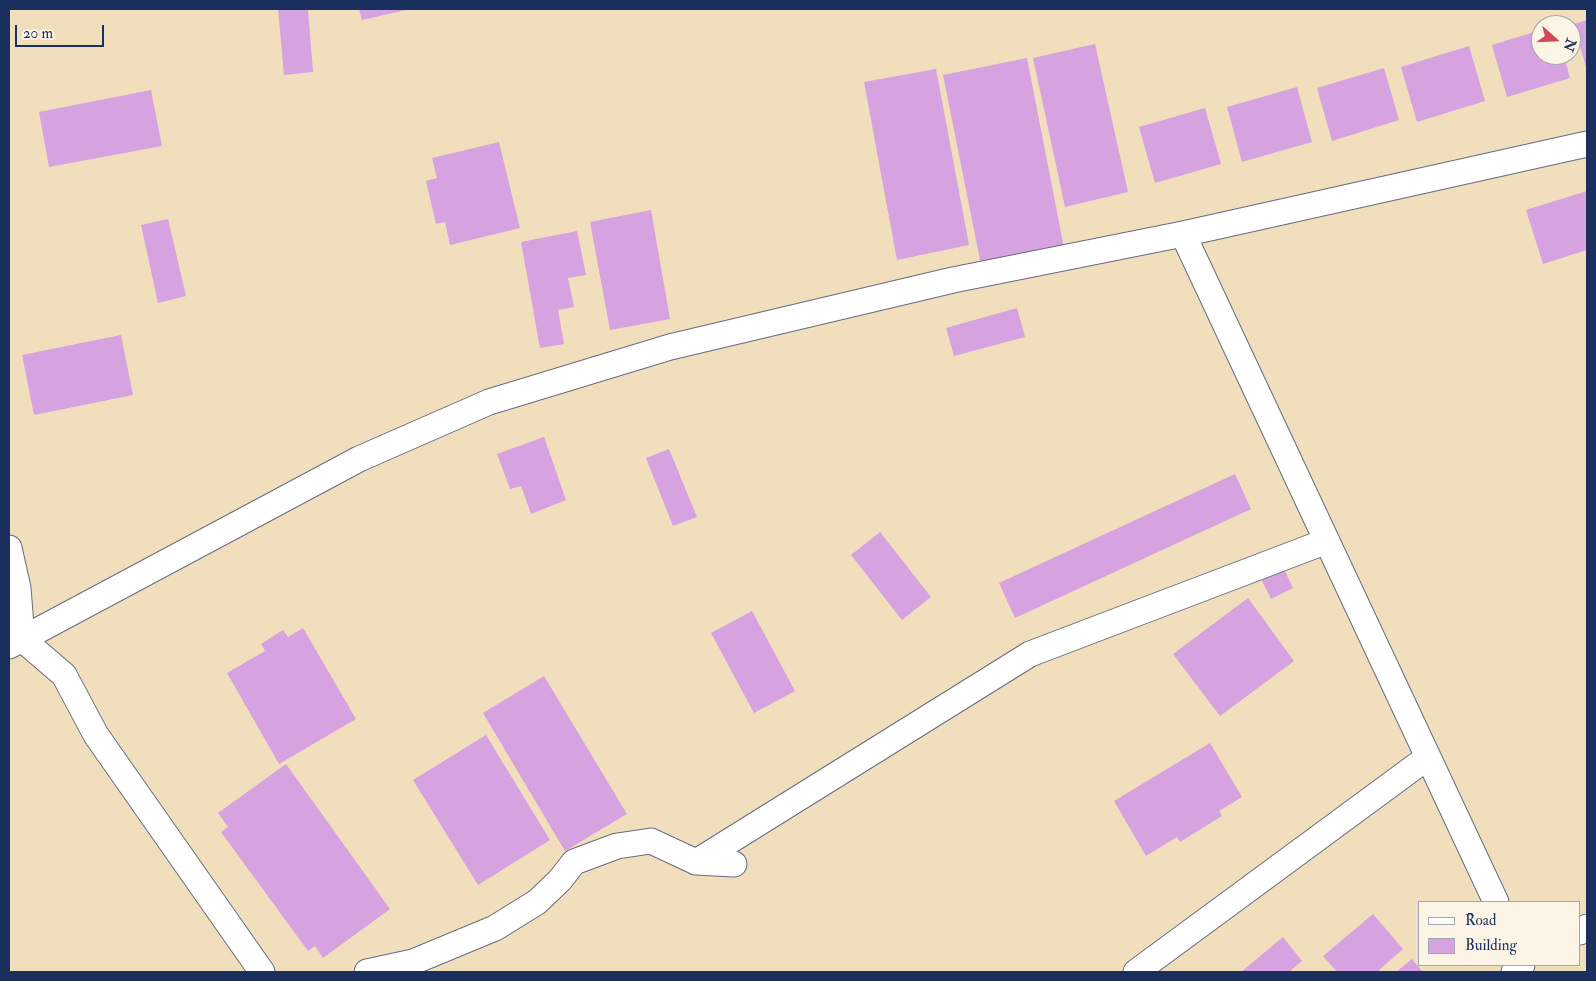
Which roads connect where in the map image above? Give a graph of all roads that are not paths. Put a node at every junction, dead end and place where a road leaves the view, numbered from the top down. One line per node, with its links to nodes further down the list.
1 (1587, 144): 2 (street)
2 (1183, 234): 3 (street); 5 (street)
3 (1327, 541): 6 (street); 7 (street)
4 (9, 548): 5 (street)
5 (15, 642): 10 (street)
6 (1428, 757): 9 (street); 12 (street)
7 (696, 862): 8 (street); 11 (street)
8 (734, 864)
9 (1496, 901)
10 (262, 972)
11 (368, 972)
12 (1136, 972)

